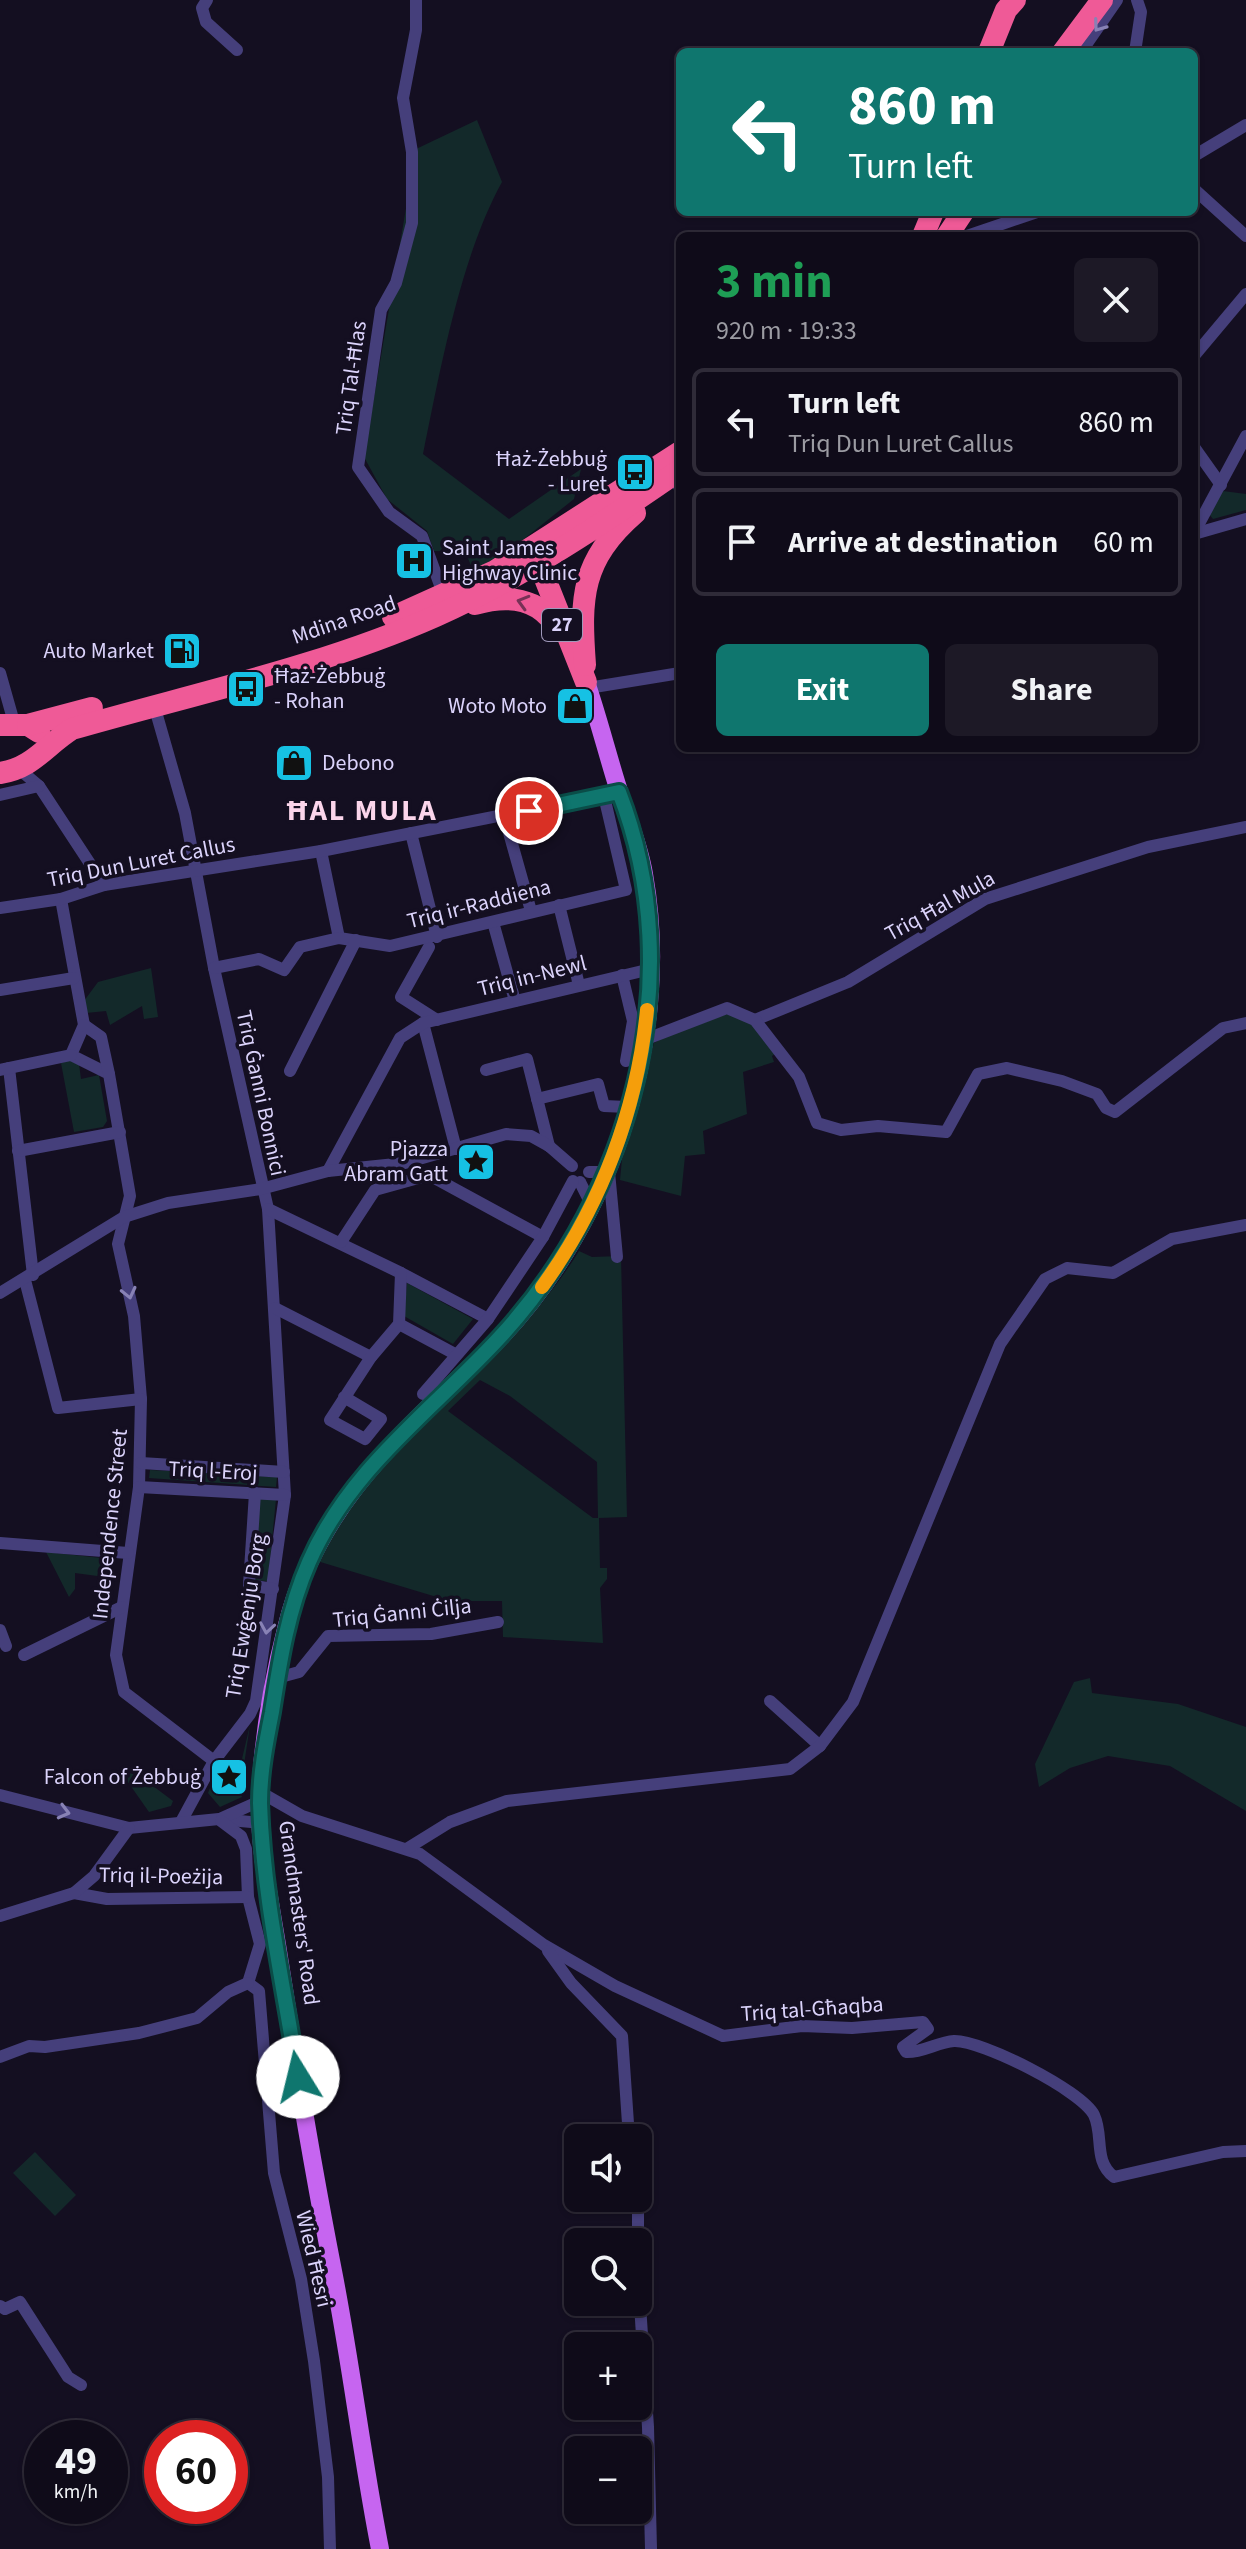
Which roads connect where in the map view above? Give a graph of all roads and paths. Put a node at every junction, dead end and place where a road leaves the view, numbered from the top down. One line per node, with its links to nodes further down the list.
1 (207, 0): 14 (street)
2 (416, 0): 36 (street, Triq Tal-Ħlas)
3 (1015, 0): 10 (highway)
4 (1025, 0): 10 (highway)
5 (1094, 0): 9 (highway)
6 (1102, 0): 9 (highway)
7 (1117, 0): 12 (street, one-way to 12)
8 (1137, 0): 13 (street)
9 (1082, 24): 11 (highway)
10 (992, 44)
11 (1066, 48)
12 (1084, 48)
13 (1136, 48)
14 (237, 50)
15 (1246, 125): 16 (street)
16 (1198, 154)
17 (1198, 193): 22 (street)
18 (967, 216): 20 (street)
19 (1013, 216): 20 (street)
20 (982, 230): 21 (street)
21 (977, 232)
22 (1246, 236)
23 (1246, 294): 24 (street)
24 (1198, 351)
25 (1246, 436): 30 (street)
26 (1198, 453): 30 (street)
27 (676, 474): 31 (highway, Mdina Road)
28 (676, 474): 35 (highway)
29 (676, 474): 39 (highway)
30 (1221, 485): 33 (street)
31 (604, 510): 35 (highway, Mdina Road); 36 (highway, Mdina Road); 39 (highway, 27)
32 (1246, 519): 34 (street)
33 (1198, 527)
34 (1198, 533)
35 (542, 564): 36 (highway, Mdina Road); 39 (highway, 27)
36 (440, 606): 39 (highway, one-way to 36); 40 (highway, Mdina Road); 41 (highway, Mdina Road)
37 (0, 673): 41 (street)
38 (676, 674): 39 (street)
39 (587, 685): 45 (main road, Grandmasters' Road / 27)
40 (154, 705): 42 (highway, Mdina Road); 51 (street, Triq Ġanni Bonnici)
41 (10, 722): 42 (highway)
42 (43, 750): 43 (highway, Mdina Road); 44 (street)
43 (10, 771): 44 (street)
44 (39, 786): 46 (street); 52 (street)
45 (612, 794): 47 (street, Triq Dun Luret Callus); 54 (street, Triq ir-Raddiena); 62 (main road, Grandmasters' Road / 27)
46 (0, 795)
47 (504, 815): 49 (street, Triq Dun Luret Callus); 56 (street)
48 (1246, 827): 69 (street, Triq Ħal Mula)
49 (411, 833): 50 (street, Triq Dun Luret Callus); 60 (street)
50 (321, 851): 51 (street, Triq Dun Luret Callus); 58 (street)
51 (196, 871): 52 (street, Triq Dun Luret Callus); 61 (street, Triq Ġanni Bonnici)
52 (104, 885): 53 (street, Triq Dun Luret Callus)
53 (61, 899): 55 (street, Triq Dun Luret Callus); 64 (street)
54 (559, 905): 56 (street, Triq ir-Raddiena); 65 (street)
55 (0, 908)
56 (531, 911): 57 (street, Triq ir-Raddiena)
57 (493, 922): 60 (street, Triq ir-Raddiena); 67 (street)
58 (339, 938): 59 (street, Triq ir-Raddiena); 61 (street, Triq ir-Raddiena)
59 (356, 940): 60 (street, Triq ir-Raddiena); 78 (street)
60 (433, 942): 68 (street)
61 (214, 968): 89 (street, Triq Ġanni Bonnici)
62 (651, 969): 63 (street, Triq in-Newl); 73 (main road, Grandmasters' Road / 27)
63 (622, 975): 65 (street, Triq in-Newl); 75 (street)
64 (74, 978): 66 (street); 72 (street)
65 (579, 985): 67 (street, Triq in-Newl)
66 (0, 990)
67 (515, 1001): 68 (street, Triq in-Newl)
68 (437, 1020): 70 (street, Triq in-Newl)
69 (755, 1020): 71 (street); 73 (street)
70 (423, 1023): 84 (street); 86 (street)
71 (1246, 1023)
72 (84, 1025): 74 (street); 79 (street, Independence Street)
73 (644, 1040): 81 (main road, Grandmasters' Road / 27)
74 (71, 1055): 76 (street); 79 (street)
75 (626, 1061)
76 (5, 1069): 85 (street)
77 (486, 1070): 80 (street)
78 (290, 1071)
79 (109, 1074): 82 (street, Independence Street)
80 (537, 1099): 81 (street); 83 (street)
81 (627, 1107): 87 (main road, Grandmasters' Road / 27)
82 (120, 1132): 85 (street); 92 (street, Independence Street)
83 (549, 1146): 84 (street); 88 (street)
84 (456, 1149): 86 (street)
85 (18, 1151): 98 (street)
86 (328, 1171): 89 (street)
87 (609, 1172): 88 (street); 90 (main road, Grandmasters' Road / 27); 96 (street)
88 (580, 1178): 90 (street); 94 (street)
89 (261, 1189): 91 (street, Triq Ġanni Bonnici); 92 (street)
90 (592, 1206): 121 (main road, Grandmasters' Road / 27)
91 (268, 1209): 95 (street); 100 (street, Triq Ġanni Bonnici)
92 (124, 1217): 98 (street); 107 (street, Independence Street, one-way to 107)
93 (1246, 1225): 123 (street)
94 (543, 1237): 95 (street); 101 (street)
95 (341, 1242): 97 (street)
96 (617, 1257)
97 (401, 1273): 101 (street); 102 (street)
98 (29, 1278): 99 (street); 107 (street)
99 (0, 1293)
100 (275, 1308): 104 (street); 109 (street, Triq Ġanni Bonnici)
101 (488, 1319): 103 (street)
102 (399, 1324): 103 (street); 104 (street)
103 (455, 1354): 106 (street)
104 (371, 1357): 105 (street)
105 (348, 1393)
106 (423, 1394)
107 (141, 1399): 108 (street, Independence Street)
108 (141, 1463): 109 (street, Triq l-Eroj); 110 (street, Independence Street)
109 (284, 1472): 112 (street, Triq Ġanni Bonnici)
110 (139, 1487): 111 (street, Triq l-Eroj); 114 (street, Independence Street)
111 (255, 1493): 112 (street, Triq l-Eroj); 115 (street)
112 (285, 1495): 115 (street, Triq Ewġenju Borg)
113 (0, 1543): 114 (street)
114 (128, 1553): 116 (street, Independence Street)
115 (273, 1589): 124 (street, Triq Ewġenju Borg, one-way to 124)
116 (122, 1607): 120 (street); 124 (street, Independence Street)
117 (498, 1622): 121 (street, Triq Ġanni Ċilja)
118 (0, 1630): 119 (street)
119 (6, 1646)
120 (24, 1655)
121 (277, 1678): 126 (main road, Grandmasters' Road / 27)
122 (770, 1701): 123 (street)
123 (820, 1746): 131 (street)
124 (214, 1761): 128 (street, Triq Ewġenju Borg)
125 (0, 1795): 130 (street, one-way to 130)
126 (260, 1797): 127 (street); 129 (main road, Grandmasters' Road / 27); 131 (street, Triq tal-Għaqba)
127 (219, 1819): 128 (street); 129 (street); 133 (street)
128 (182, 1820): 130 (street)
129 (261, 1823): 144 (main road, Grandmasters' Road / 27)
130 (129, 1828): 132 (street)
131 (414, 1851): 135 (street, Triq tal-Għaqba)
132 (74, 1893): 133 (street, Triq il-Poeżija); 134 (street)
133 (248, 1897): 136 (street)
134 (0, 1916)
135 (544, 1945): 138 (street); 139 (street, Triq tal-Għaqba)
136 (248, 1983): 137 (street); 143 (street, Wied Ħesri)
137 (0, 2057)
138 (628, 2124)
139 (1246, 2151)
140 (638, 2212): 145 (street)
141 (0, 2306): 142 (street)
142 (81, 2385)
143 (330, 2549)
144 (380, 2549)
145 (651, 2549)

